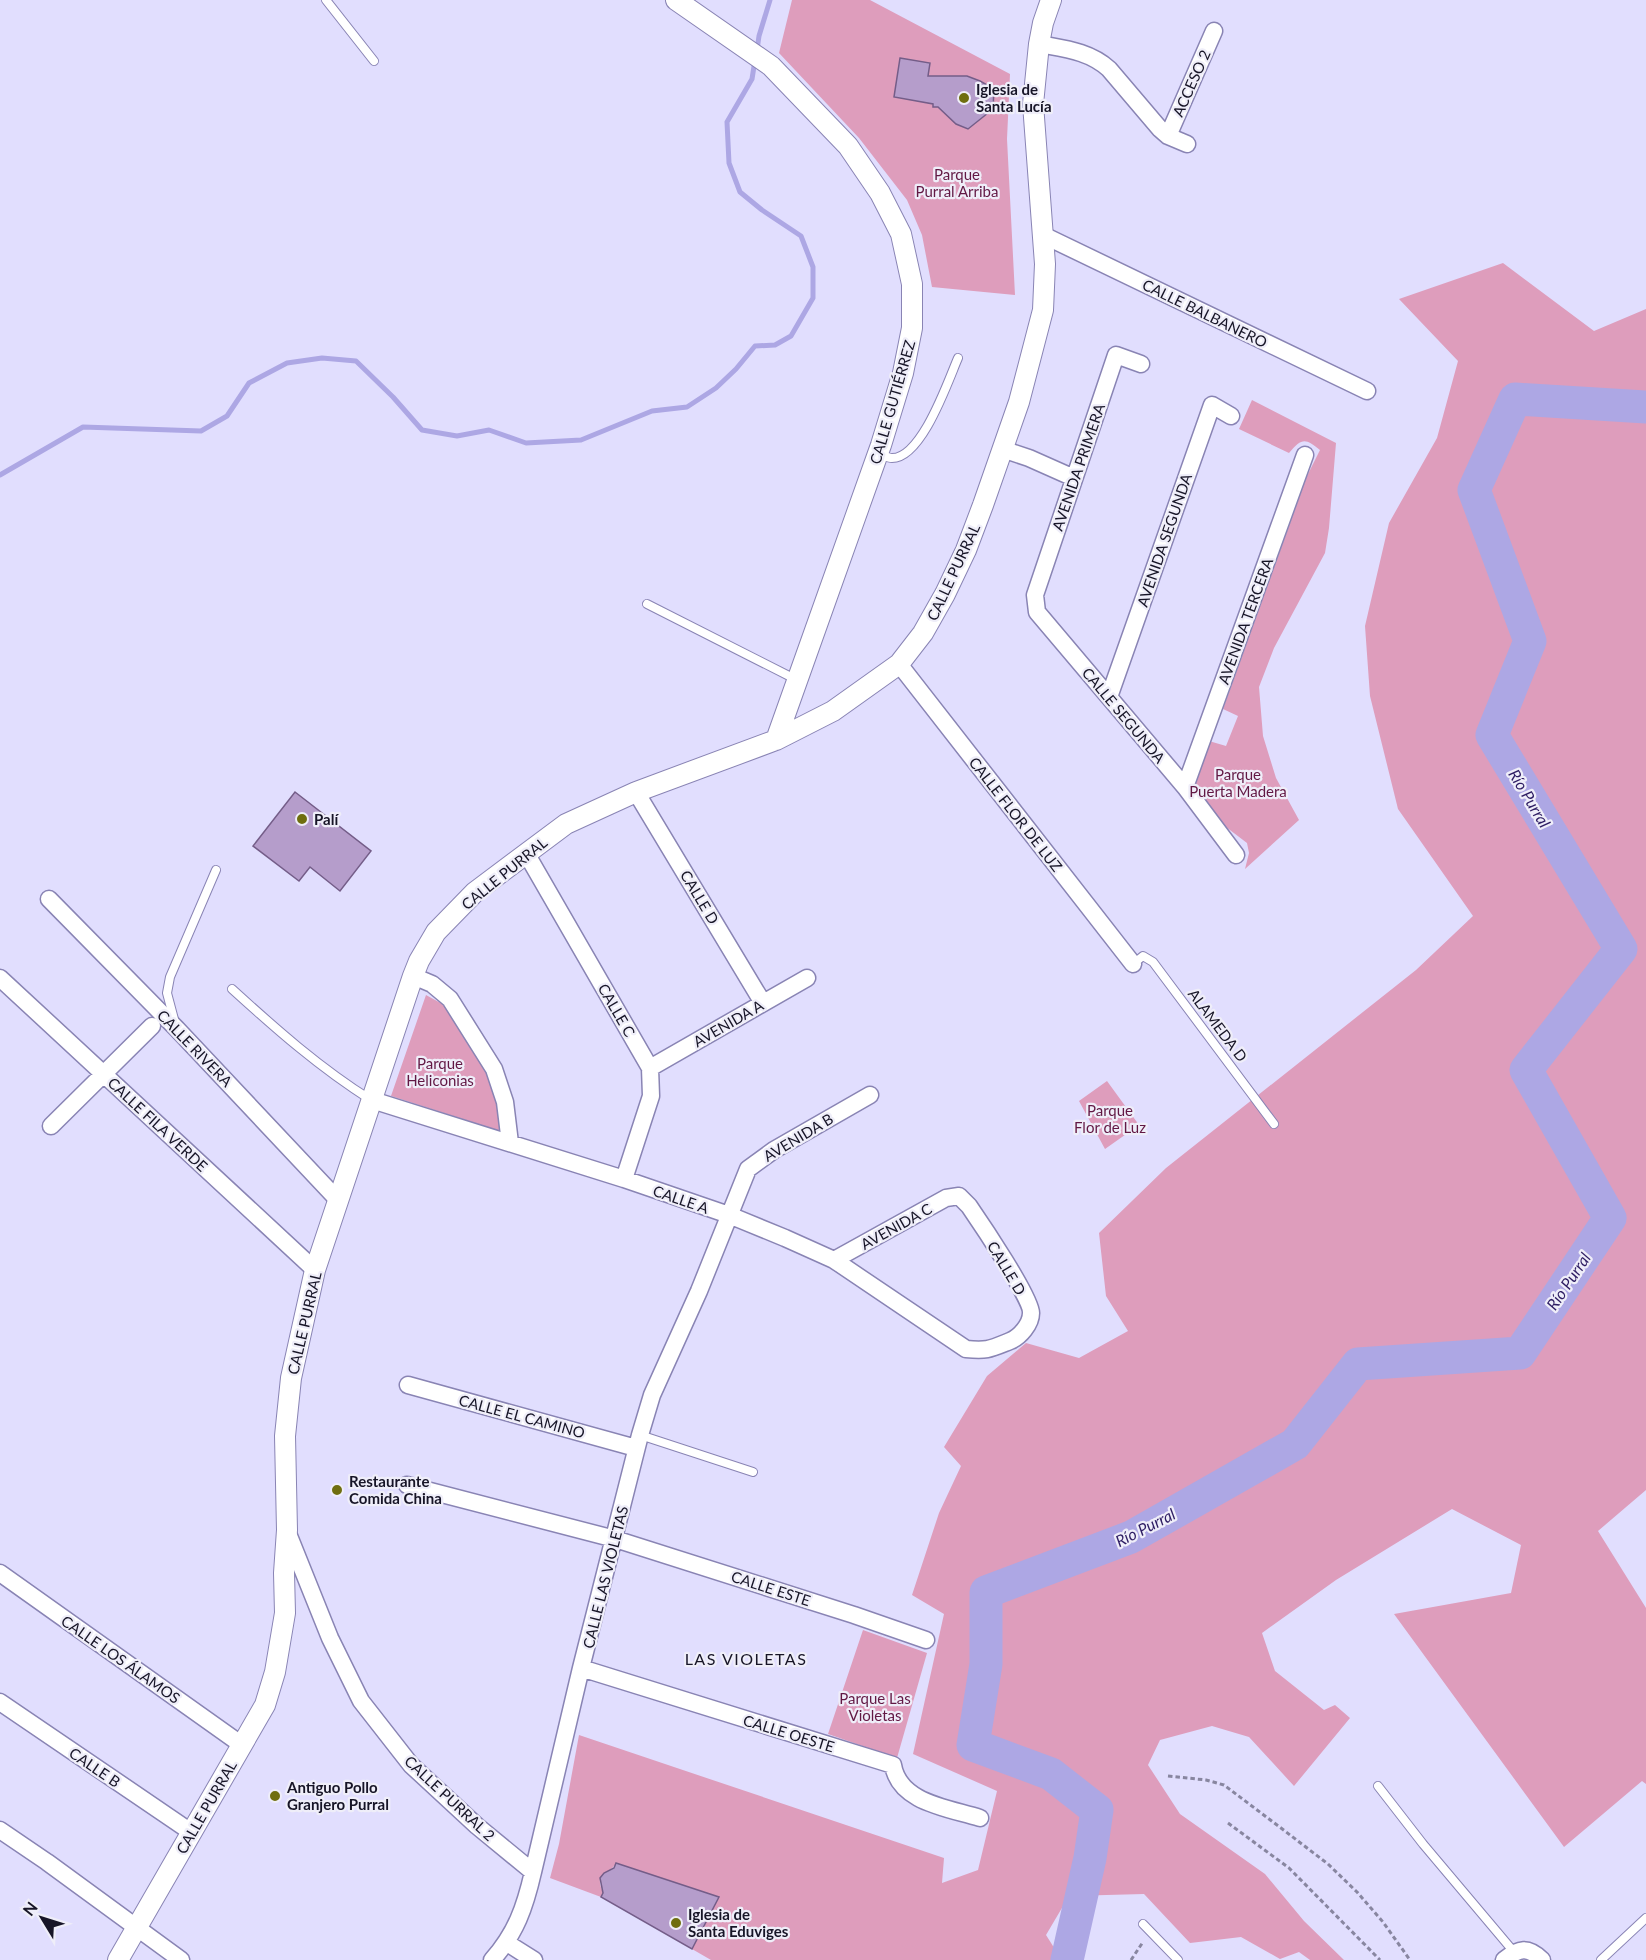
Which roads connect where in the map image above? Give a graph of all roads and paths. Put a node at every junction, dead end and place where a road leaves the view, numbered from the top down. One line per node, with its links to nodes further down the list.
1 (326, 0): 6 (lane)
2 (1051, 0): 5 (street, CALLE PURRAL)
3 (685, 3): 15 (street, CALLE GUTIÉRREZ)
4 (1214, 31): 7 (street, ACCESO 2)
5 (1039, 44): 7 (street); 9 (street, CALLE PURRAL)
6 (374, 61)
7 (1168, 136): 8 (street)
8 (1186, 144)
9 (1043, 235): 12 (street, CALLE BALBANERO); 14 (street, CALLE PURRAL)
10 (958, 358): 15 (lane)
11 (1141, 364): 17 (street, AVENIDA PRIMERA)
12 (1367, 391)
13 (1231, 416): 22 (street, AVENIDA SEGUNDA)
14 (1002, 449): 17 (street); 20 (street, CALLE PURRAL)
15 (878, 454): 21 (street, CALLE GUTIÉRREZ)
16 (1305, 455): 24 (street, AVENIDA TERCERA)
17 (1074, 478): 19 (street, AVENIDA PRIMERA)
18 (647, 604): 21 (lane)
19 (1035, 604): 22 (street, CALLE SEGUNDA)
20 (899, 664): 23 (street, CALLE PURRAL); 30 (street, CALLE FLOR DE LUZ)
21 (797, 681): 23 (street, CALLE GUTIÉRREZ)
22 (1109, 697): 24 (street, CALLE SEGUNDA)
23 (776, 740): 25 (street, CALLE PURRAL)
24 (1185, 787): 27 (street, CALLE SEGUNDA)
25 (636, 792): 26 (street, CALLE PURRAL); 35 (street, CALLE D)
26 (526, 853): 31 (street, CALLE PURRAL); 38 (street, CALLE C)
27 (1236, 855)
28 (216, 870): 37 (lane)
29 (49, 899): 37 (street, CALLE RIVERA)
30 (1133, 964): 42 (lane, ALAMEDA D)
31 (413, 976): 41 (street, CALLE PURRAL); 44 (street)
32 (0, 978): 39 (street, CALLE FILA VERDE)
33 (807, 978): 35 (street, AVENIDA A)
34 (232, 989): 41 (lane)
35 (763, 1003): 38 (street, AVENIDA A)
36 (152, 1026): 39 (street)
37 (177, 1029): 47 (street, CALLE RIVERA)
38 (650, 1068): 45 (street, CALLE C)
39 (104, 1074): 43 (street); 50 (street, CALLE FILA VERDE)
40 (870, 1095): 48 (street, AVENIDA B)
41 (372, 1100): 44 (street, CALLE A); 47 (street, CALLE PURRAL)
42 (1274, 1124)
43 (51, 1126)
44 (510, 1143): 45 (street, CALLE A)
45 (624, 1179): 48 (street, CALLE A)
46 (959, 1196): 49 (street, AVENIDA C); 52 (street, CALLE D)
47 (337, 1199): 50 (street, CALLE PURRAL)
48 (729, 1215): 49 (street, CALLE A); 51 (street, AVENIDA B)
49 (834, 1260): 52 (street, CALLE A)
50 (315, 1270): 57 (street, CALLE PURRAL)
51 (699, 1291): 54 (street, CALLE LAS VIOLETAS)
52 (966, 1349)
53 (408, 1385): 54 (street, CALLE EL CAMINO)
54 (638, 1442): 55 (lane); 58 (street, CALLE LAS VIOLETAS)
55 (753, 1472)
56 (407, 1485): 58 (street, CALLE ESTE)
57 (287, 1530): 63 (street, CALLE PURRAL); 70 (street, CALLE PURRAL 2)
58 (615, 1539): 60 (street, CALLE ESTE); 61 (street, CALLE LAS VIOLETAS)
59 (0, 1573): 63 (street, CALLE LOS ÁLAMOS)
60 (926, 1640)
61 (581, 1668): 66 (street, CALLE OESTE); 70 (street, CALLE LAS VIOLETAS)
62 (0, 1702): 69 (street, CALLE B)
63 (242, 1745): 69 (street, CALLE PURRAL)
64 (1168, 1776): 84 (path)
65 (1378, 1786): 76 (lane)
66 (980, 1818)
67 (1228, 1823): 83 (path)
68 (0, 1830): 73 (street)
69 (191, 1832): 73 (street, CALLE PURRAL)
70 (533, 1872): 75 (street)
71 (1646, 1918): 86 (lane)
72 (1143, 1924): 74 (lane)
73 (137, 1927): 77 (street, CALLE PURRAL); 78 (street)
74 (1151, 1931): 81 (path); 82 (lane)
75 (507, 1943): 79 (street); 80 (street)
76 (1509, 1956): 85 (street)
77 (118, 1960)
78 (181, 1960)
79 (492, 1960)
80 (534, 1960)
81 (1131, 1960)
82 (1178, 1960)
83 (1380, 1960)
84 (1410, 1960)
85 (1542, 1960)
86 (1601, 1960)

